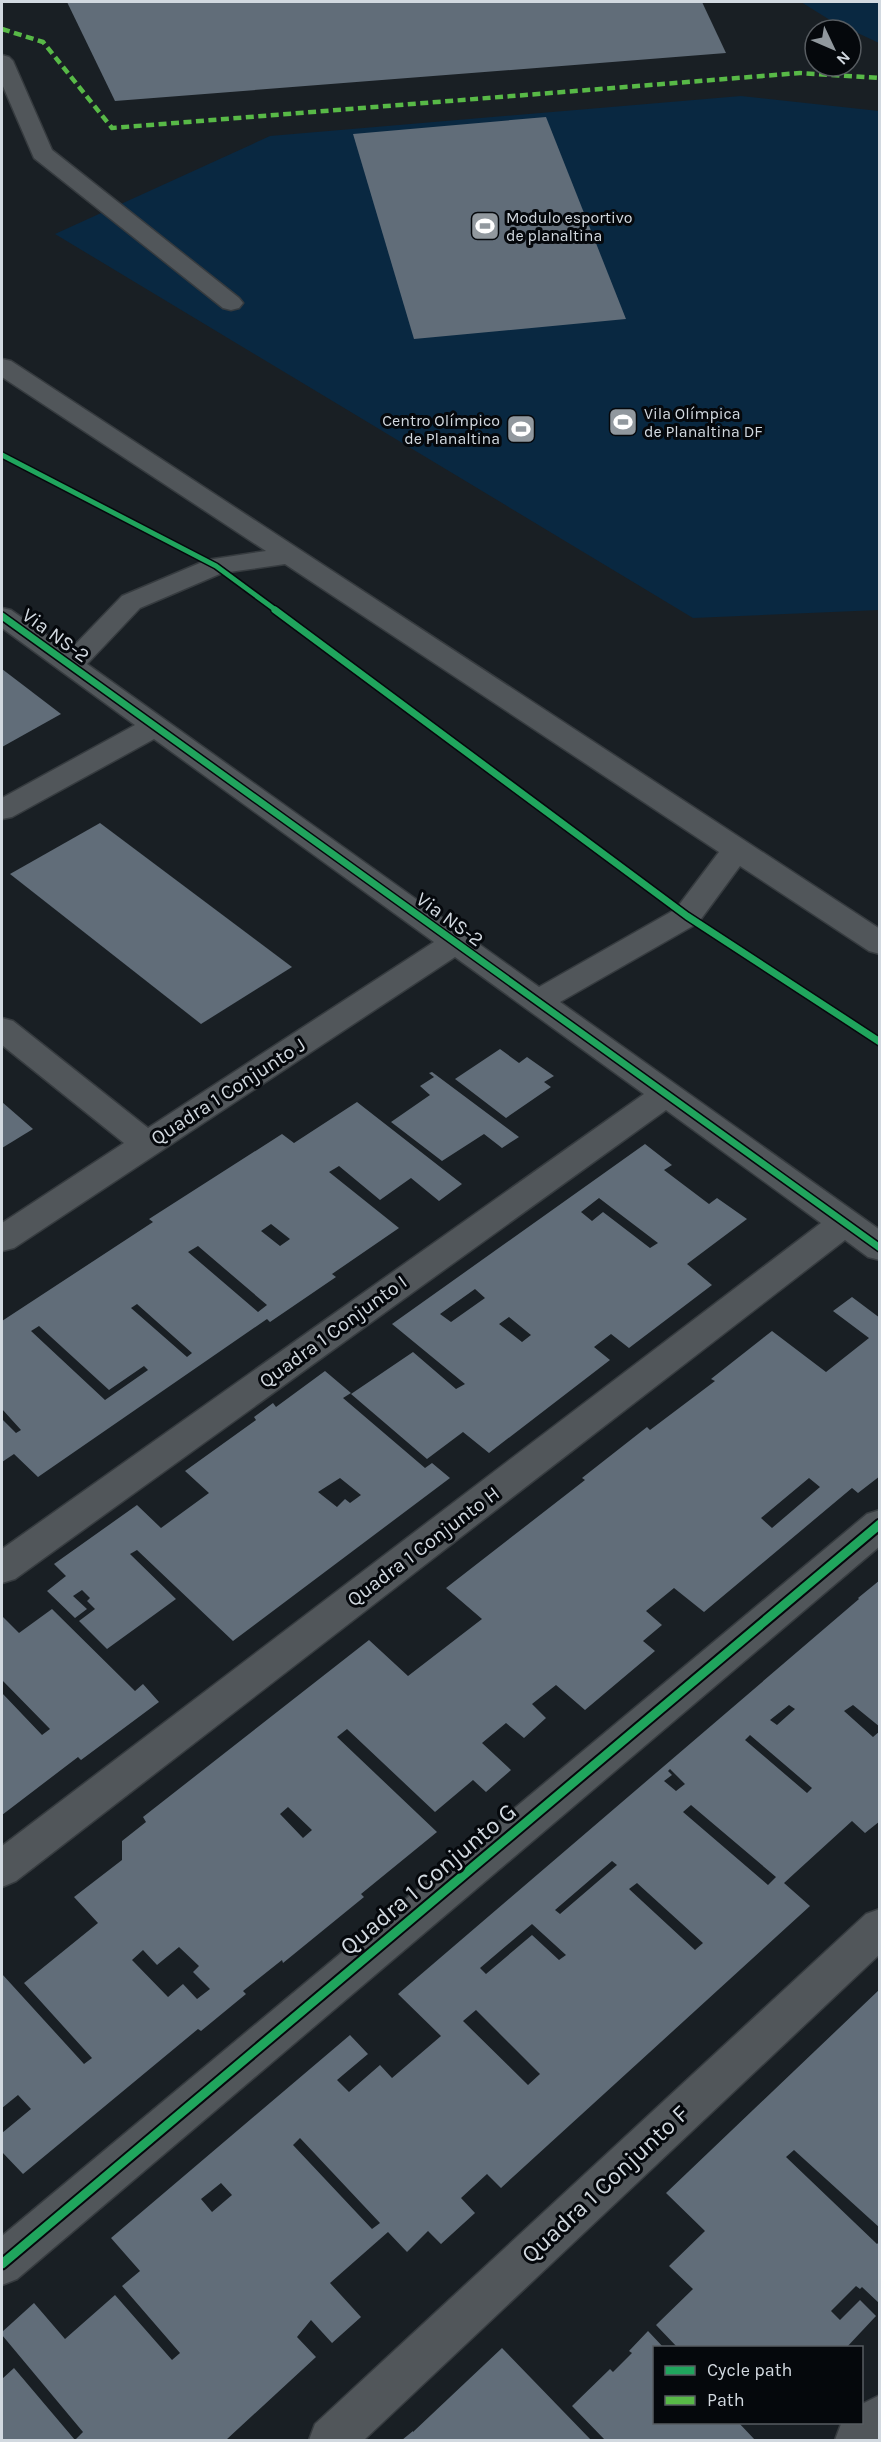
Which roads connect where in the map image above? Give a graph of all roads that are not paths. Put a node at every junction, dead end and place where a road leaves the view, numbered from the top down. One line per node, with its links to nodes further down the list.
1 (2, 61): 2 (street)
2 (231, 303)
3 (2, 366): 4 (street)
4 (290, 556): 6 (street); 9 (street)
5 (2, 616): 6 (street, Via NS-2)
6 (70, 666): 7 (street, Via NS-2)
7 (155, 726): 8 (street); 10 (street, Via NS-2)
8 (2, 810)
9 (736, 850): 11 (street); 12 (street)
10 (454, 943): 12 (street, Via NS-2); 15 (street, Quadra 1 Conjunto J)
11 (879, 944)
12 (536, 1002): 14 (street, Via NS-2)
13 (2, 1029): 15 (street)
14 (665, 1095): 16 (street, Via NS-2); 20 (street, Quadra 1 Conjunto I)
15 (146, 1144): 17 (street, Quadra 1 Conjunto J)
16 (844, 1223): 18 (street, Via NS-2); 21 (street, Quadra 1 Conjunto H)
17 (2, 1239)
18 (879, 1248)
19 (879, 1524): 23 (street, Quadra 1 Conjunto G)
20 (2, 1568)
21 (2, 1869)
22 (879, 1927): 25 (street, Quadra 1 Conjunto F)
23 (2, 2264)
24 (879, 2417): 26 (street)
25 (331, 2440)
26 (857, 2440)

